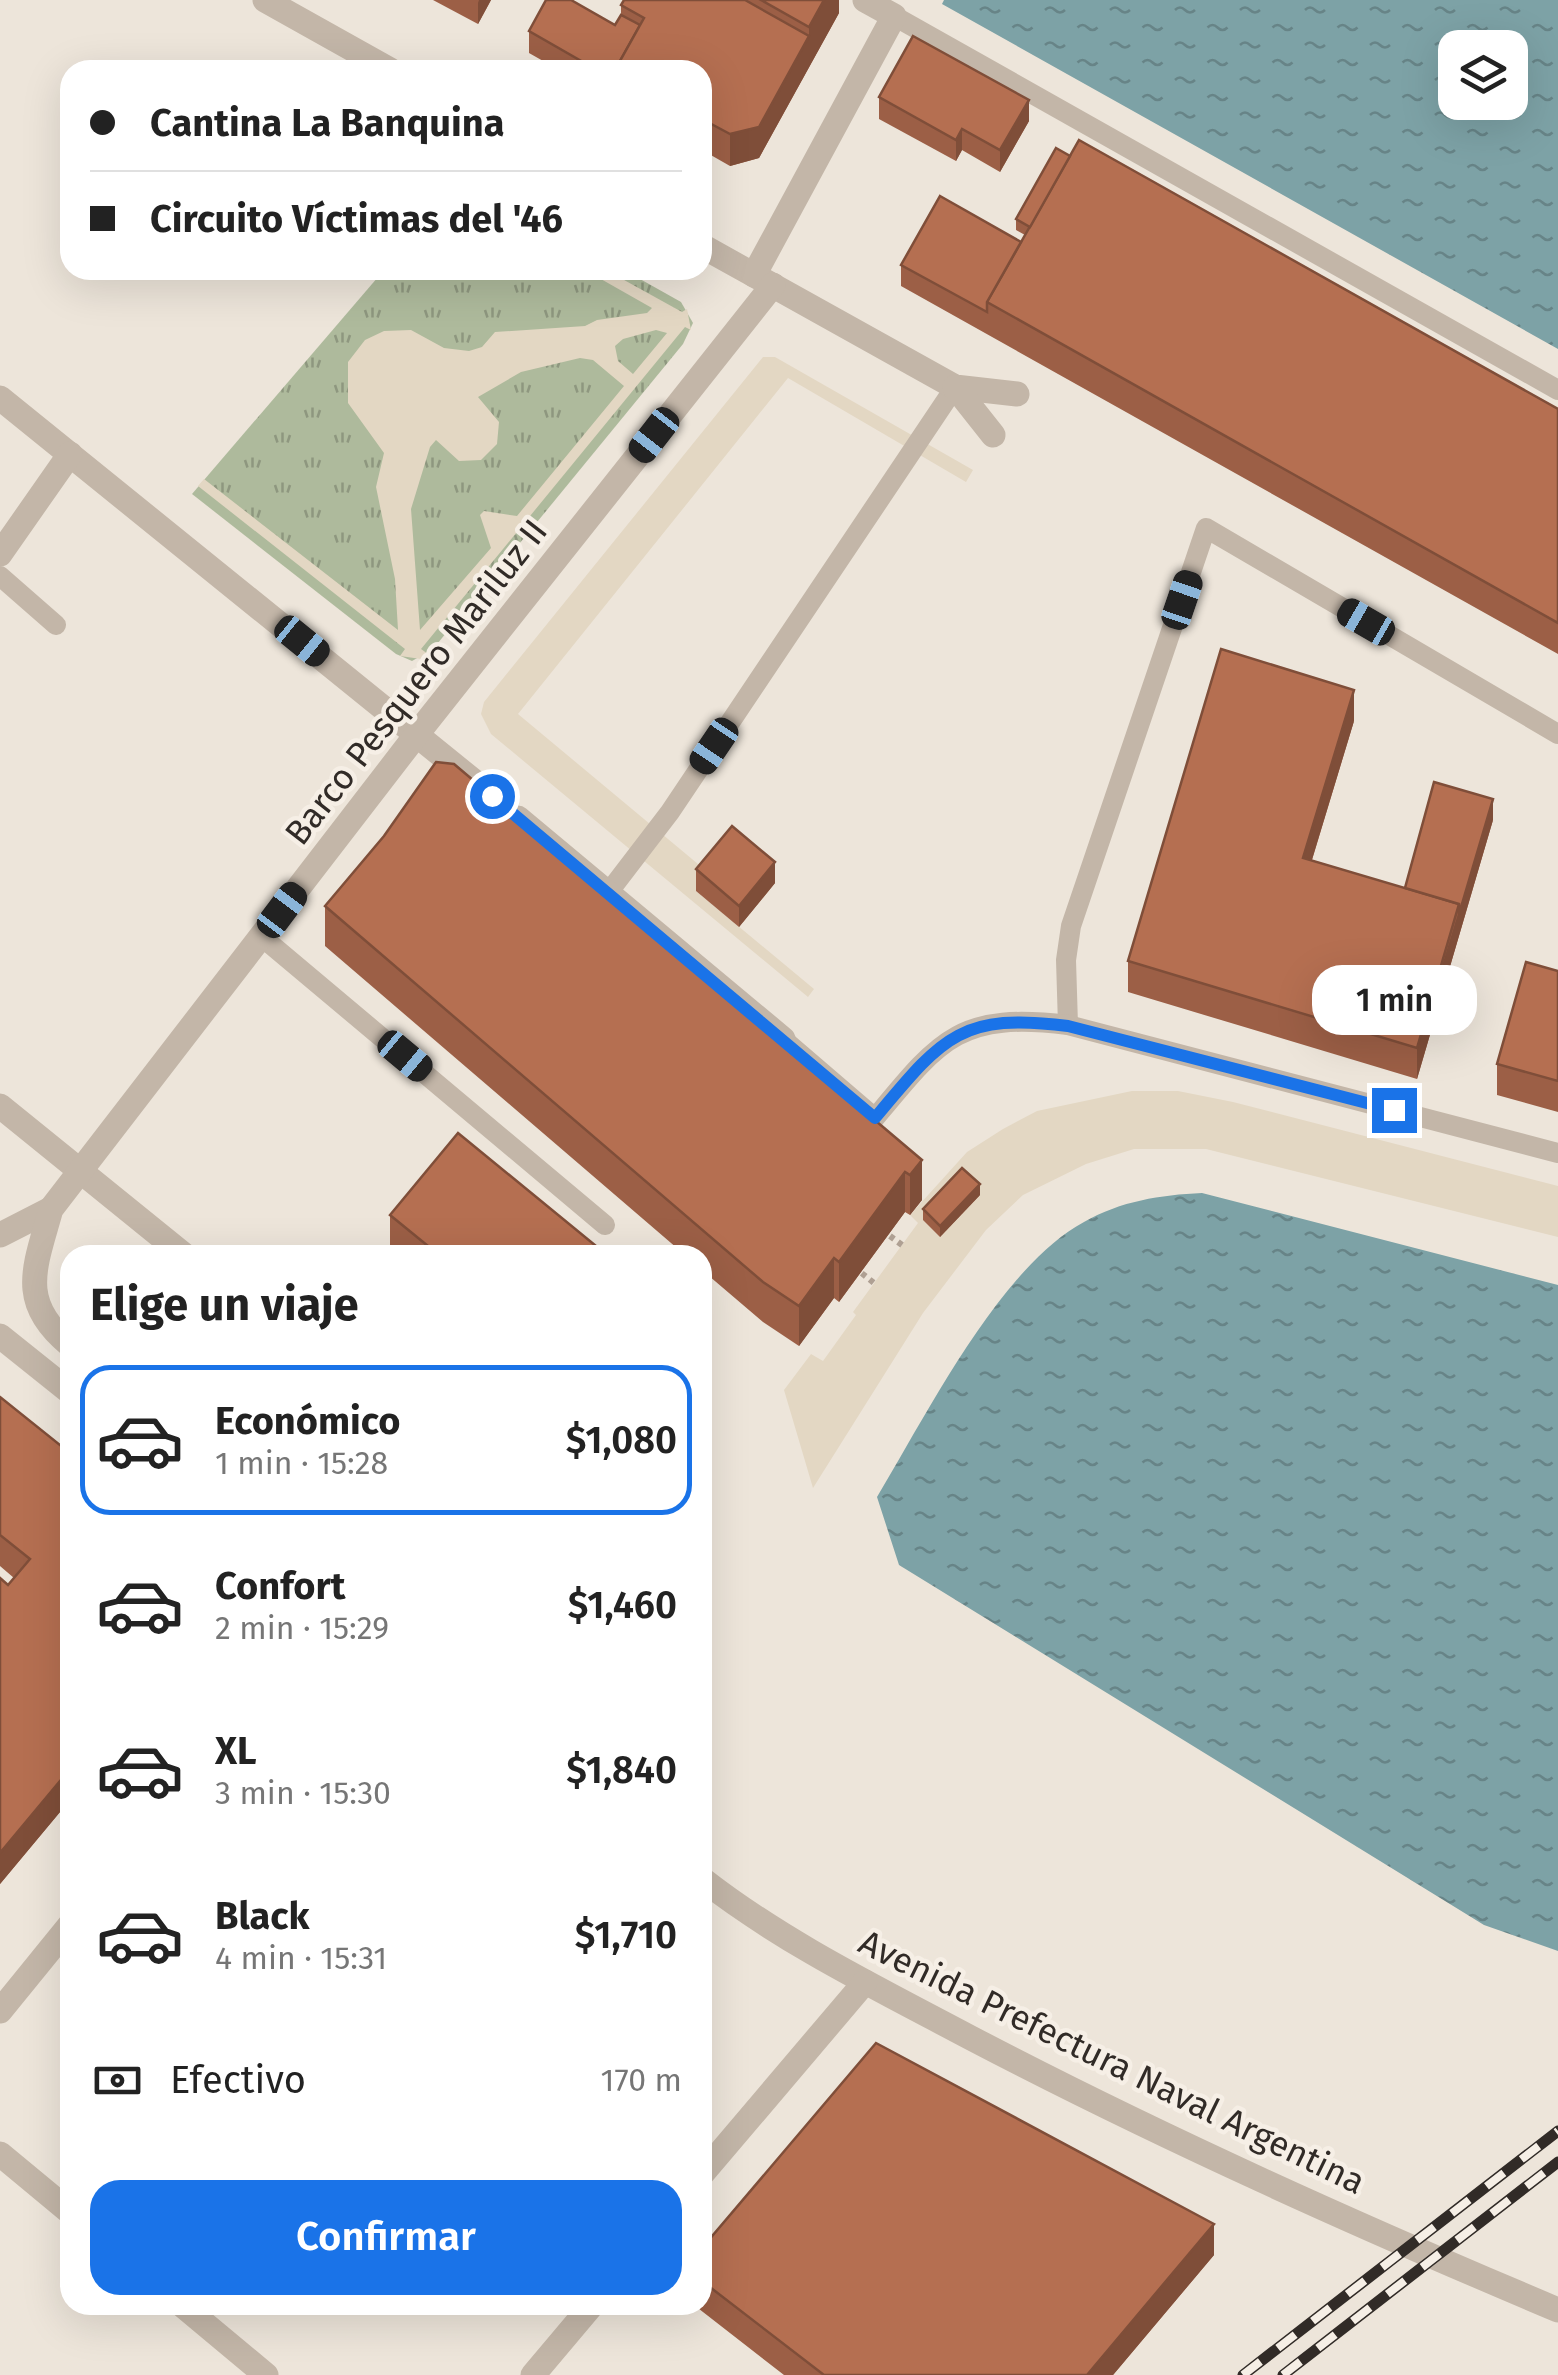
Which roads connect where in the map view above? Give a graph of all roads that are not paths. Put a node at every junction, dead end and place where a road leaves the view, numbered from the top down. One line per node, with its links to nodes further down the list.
1 (265, 0): 4 (street)
2 (865, 0): 3 (street)
3 (894, 16): 6 (street, Barco Pesquero Mariluz II); 8 (lane)
4 (372, 60)
5 (712, 252): 6 (street)
6 (763, 280): 7 (street); 16 (street, Barco Pesquero Mariluz II)
7 (954, 387): 9 (street); 11 (street); 18 (lane)
8 (1558, 390)
9 (1017, 394)
10 (0, 398): 12 (street)
11 (993, 435)
12 (70, 454): 13 (street); 16 (street)
13 (0, 554)
14 (0, 576): 15 (lane)
15 (56, 625)
16 (418, 734): 18 (street); 19 (street, Barco Pesquero Mariluz II)
17 (1558, 734): 20 (lane)
18 (608, 893): 21 (street)
19 (262, 936): 24 (street, Barco Pesquero Mariluz II); 26 (lane)
20 (1068, 1026): 21 (lane); 23 (lane)
21 (783, 1039)
22 (0, 1106): 24 (street)
23 (1558, 1153)
24 (81, 1172): 25 (street, Barco Pesquero Mariluz II); 28 (street)
25 (51, 1209): 27 (street); 29 (street)
26 (606, 1224)
27 (0, 1235)
28 (172, 1245)
29 (60, 1334)
30 (0, 1336): 31 (street)
31 (60, 1384)
32 (712, 1885): 34 (street, Avenida Prefectura Naval Argentina)
33 (60, 1936): 35 (street)
34 (865, 1982): 37 (street); 39 (street, Avenida Prefectura Naval Argentina)
35 (0, 2011)
36 (0, 2154): 38 (street)
37 (712, 2162)
38 (60, 2204)
39 (1558, 2310)
40 (194, 2315): 42 (street)
41 (584, 2315): 43 (street)
42 (266, 2375)
43 (533, 2375)

